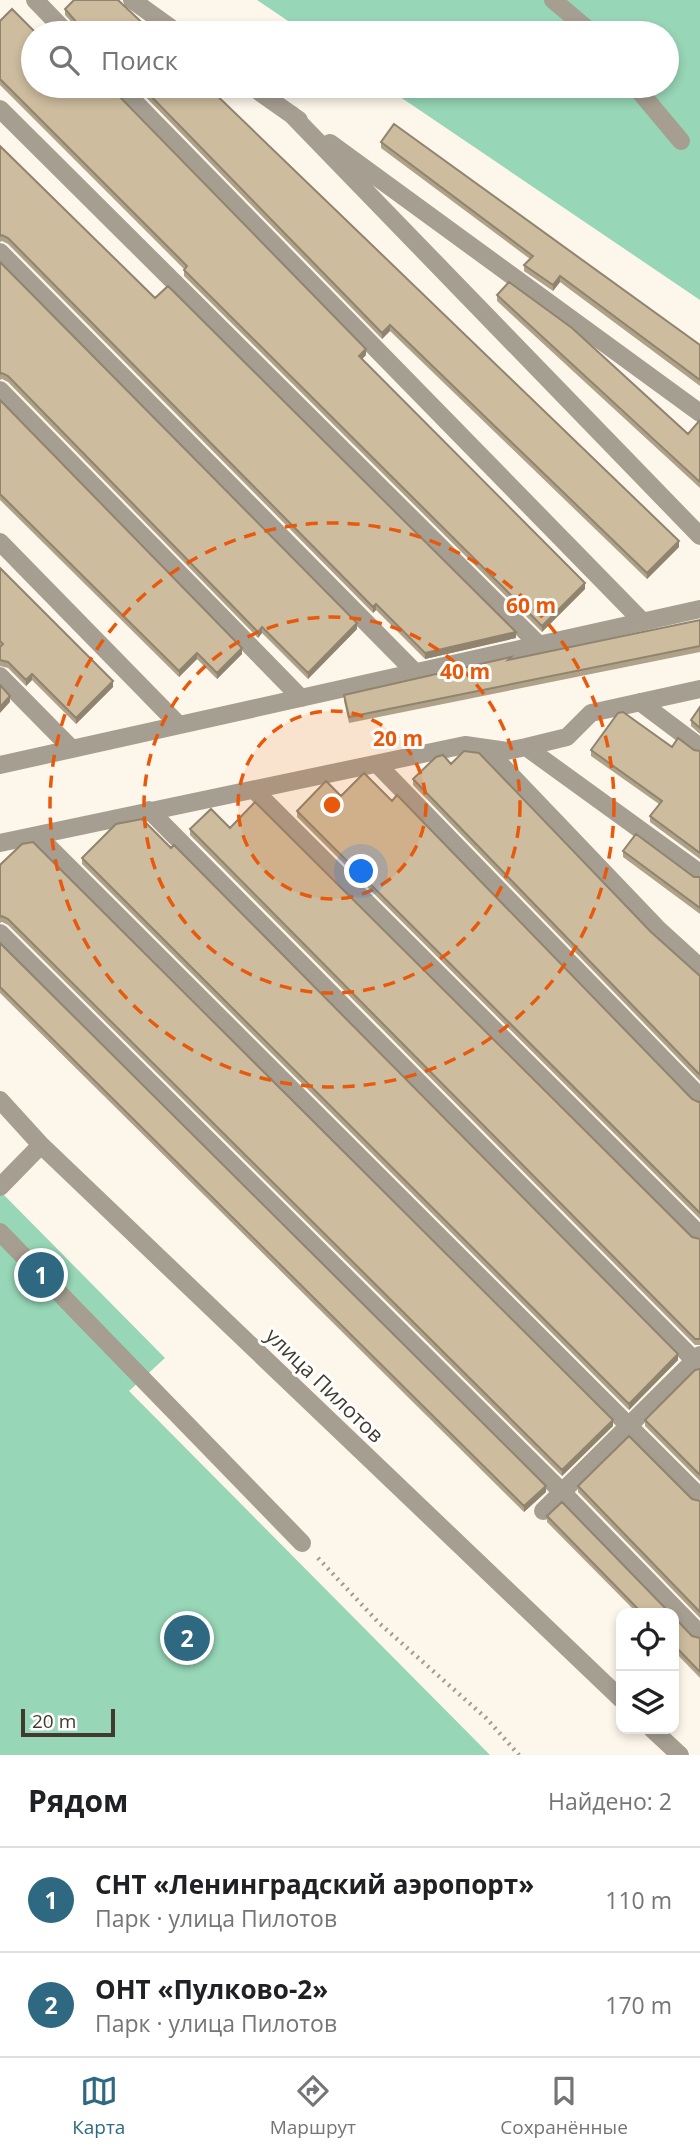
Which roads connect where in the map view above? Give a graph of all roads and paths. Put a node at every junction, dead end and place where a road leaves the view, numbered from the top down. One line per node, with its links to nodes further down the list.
1 (35, 0): 4 (street)
2 (132, 0): 5 (street)
3 (553, 0): 6 (street)
4 (55, 21)
5 (161, 21)
6 (578, 21)
7 (131, 98): 19 (street)
8 (268, 98): 11 (street)
9 (645, 98): 12 (street)
10 (0, 109): 20 (street)
11 (290, 114): 15 (street); 16 (street)
12 (681, 141)
13 (0, 252): 21 (street)
14 (0, 390): 24 (street)
15 (700, 413)
16 (700, 536)
17 (0, 542): 26 (street)
18 (700, 609): 19 (street)
19 (643, 622): 20 (street)
20 (540, 646): 21 (street)
21 (415, 672): 24 (street)
22 (0, 676): 30 (street)
23 (700, 689): 25 (street)
24 (301, 698): 26 (street)
25 (640, 702): 27 (street); 28 (street)
26 (178, 725): 30 (street)
27 (526, 747): 29 (street); 37 (street)
28 (700, 747)
29 (485, 748): 31 (street); 39 (street)
30 (72, 749): 32 (street)
31 (377, 764): 33 (street); 40 (street)
32 (0, 765)
33 (254, 789): 34 (street); 45 (street)
34 (149, 810): 35 (street); 46 (street)
35 (37, 835): 36 (street); 47 (street)
36 (0, 843)
37 (700, 873)
38 (0, 933): 48 (street)
39 (700, 967)
40 (700, 1097)
41 (0, 1101): 42 (street, улица Пилотов)
42 (41, 1145): 43 (street); 53 (street, улица Пилотов)
43 (0, 1187)
44 (0, 1232): 51 (street)
45 (700, 1234)
46 (698, 1360): 47 (street)
47 (629, 1427): 48 (street); 49 (street)
48 (563, 1493): 50 (street); 52 (street)
49 (700, 1497)
50 (543, 1511)
51 (302, 1543): 55 (path)
52 (700, 1634)
53 (616, 1694)
54 (657, 1734): 56 (street)
55 (519, 1755)
56 (680, 1755)

